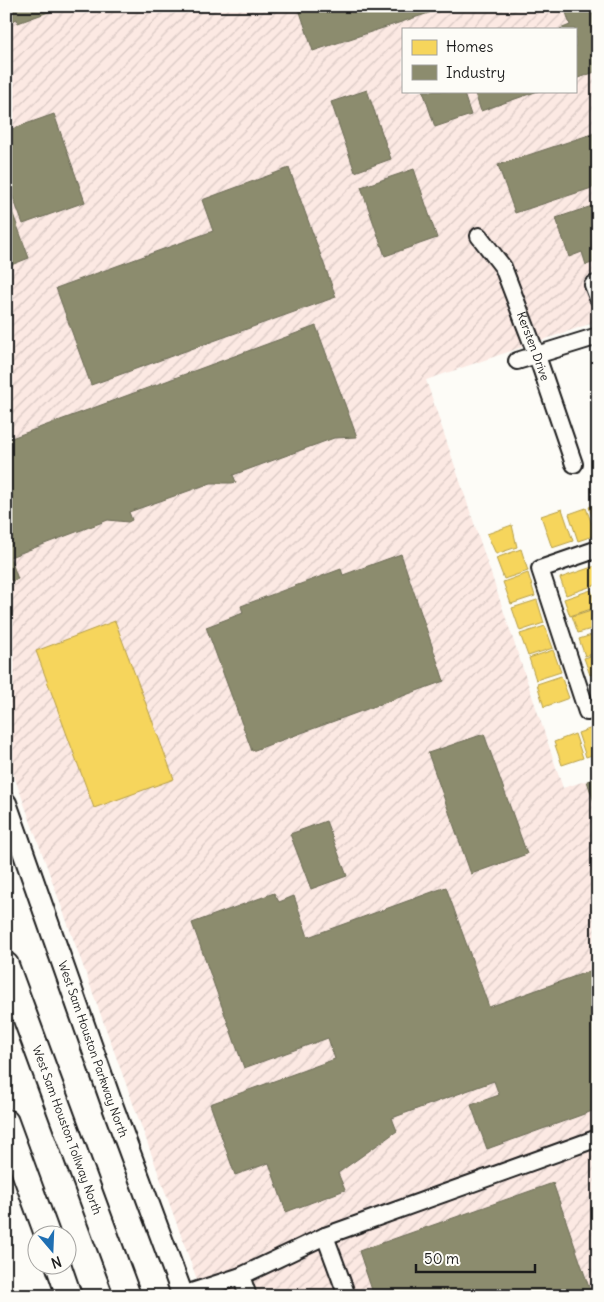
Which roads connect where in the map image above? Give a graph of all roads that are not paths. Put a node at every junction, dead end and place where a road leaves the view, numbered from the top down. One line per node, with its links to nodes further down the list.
1 (479, 236): 5 (street, Kersten Drive)
2 (598, 283): 3 (street)
3 (598, 298)
4 (598, 336): 5 (street)
5 (537, 356): 6 (street); 7 (street, Kersten Drive)
6 (517, 361)
7 (574, 464)
8 (598, 550): 9 (street)
9 (598, 709)
10 (6, 803): 18 (main road, West Sam Houston Parkway North)
11 (6, 965): 20 (highway, West Sam Houston Tollway North)
12 (6, 1122): 14 (highway)
13 (598, 1138): 15 (street)
14 (43, 1224)
15 (325, 1236): 17 (street); 22 (street)
16 (61, 1274): 19 (highway)
17 (241, 1276): 18 (street); 21 (street)
18 (182, 1295)
19 (69, 1296)
20 (128, 1296)
21 (248, 1296)
22 (347, 1296)

